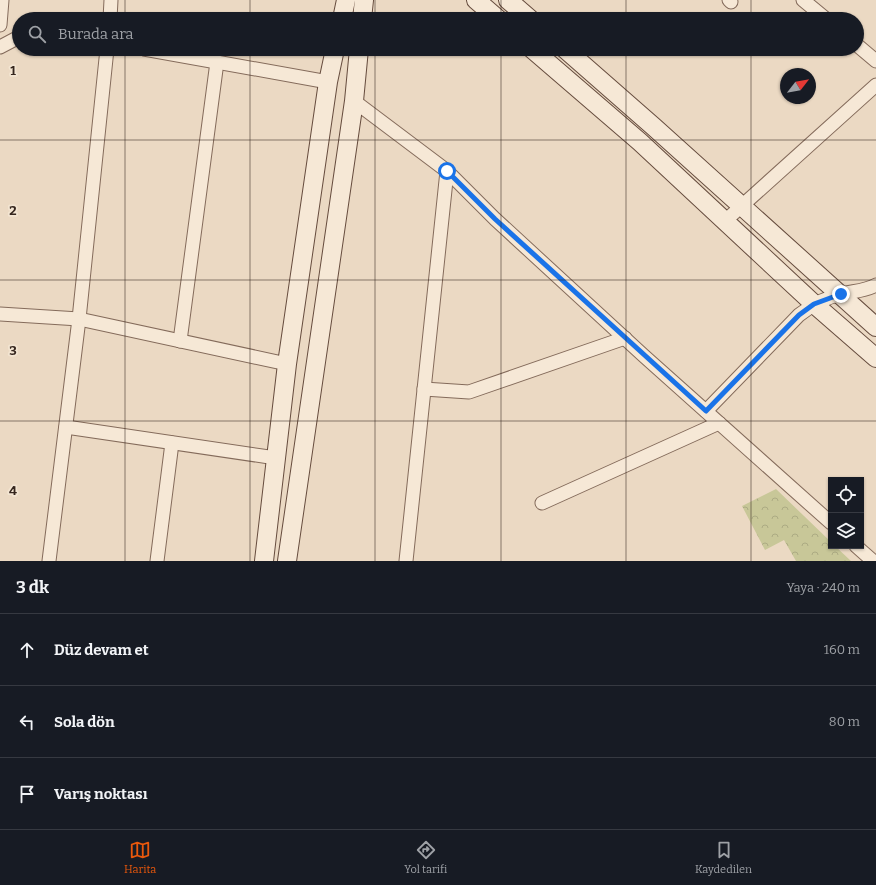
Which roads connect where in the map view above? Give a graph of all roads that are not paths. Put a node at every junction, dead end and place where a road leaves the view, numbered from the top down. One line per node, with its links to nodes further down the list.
1 (2, 0): 14 (street)
2 (112, 0): 8 (street)
3 (346, 0): 9 (street)
4 (364, 0): 10 (street)
5 (508, 0): 12 (street)
6 (803, 0): 13 (street)
7 (476, 1): 11 (street)
8 (111, 12)
9 (343, 12)
10 (363, 12)
11 (489, 12)
12 (522, 12)
13 (818, 12)
14 (0, 25)
15 (12, 41): 16 (street)
16 (0, 47)
17 (864, 51): 24 (street)
18 (106, 56): 36 (street)
19 (183, 56): 25 (street)
20 (334, 56): 26 (street)
21 (358, 56): 28 (street)
22 (540, 56): 31 (street)
23 (573, 56): 30 (street)
24 (876, 61)
25 (217, 62): 26 (street); 39 (street)
26 (328, 82): 41 (street)
27 (876, 85): 30 (street)
28 (354, 101): 29 (street); 54 (street)
29 (447, 171): 38 (street); 42 (street)
30 (742, 206): 31 (street); 33 (street)
31 (725, 221): 34 (street)
32 (876, 285): 33 (street)
33 (841, 294): 34 (street); 37 (street)
34 (814, 304): 40 (street); 43 (street)
35 (0, 314): 36 (street)
36 (79, 319): 39 (street); 45 (street)
37 (876, 327)
38 (625, 338): 42 (street); 43 (street)
39 (180, 341): 41 (street)
40 (876, 358)
41 (287, 364): 47 (street)
42 (424, 389): 55 (street)
43 (706, 411): 44 (street)
44 (719, 423): 48 (street); 49 (street)
45 (66, 427): 46 (street); 51 (street)
46 (172, 443): 47 (street); 52 (street)
47 (276, 458): 53 (street)
48 (542, 503)
49 (828, 520)
50 (859, 549): 56 (street)
51 (49, 561)
52 (157, 561)
53 (264, 561)
54 (287, 561)
55 (406, 561)
56 (873, 561)

